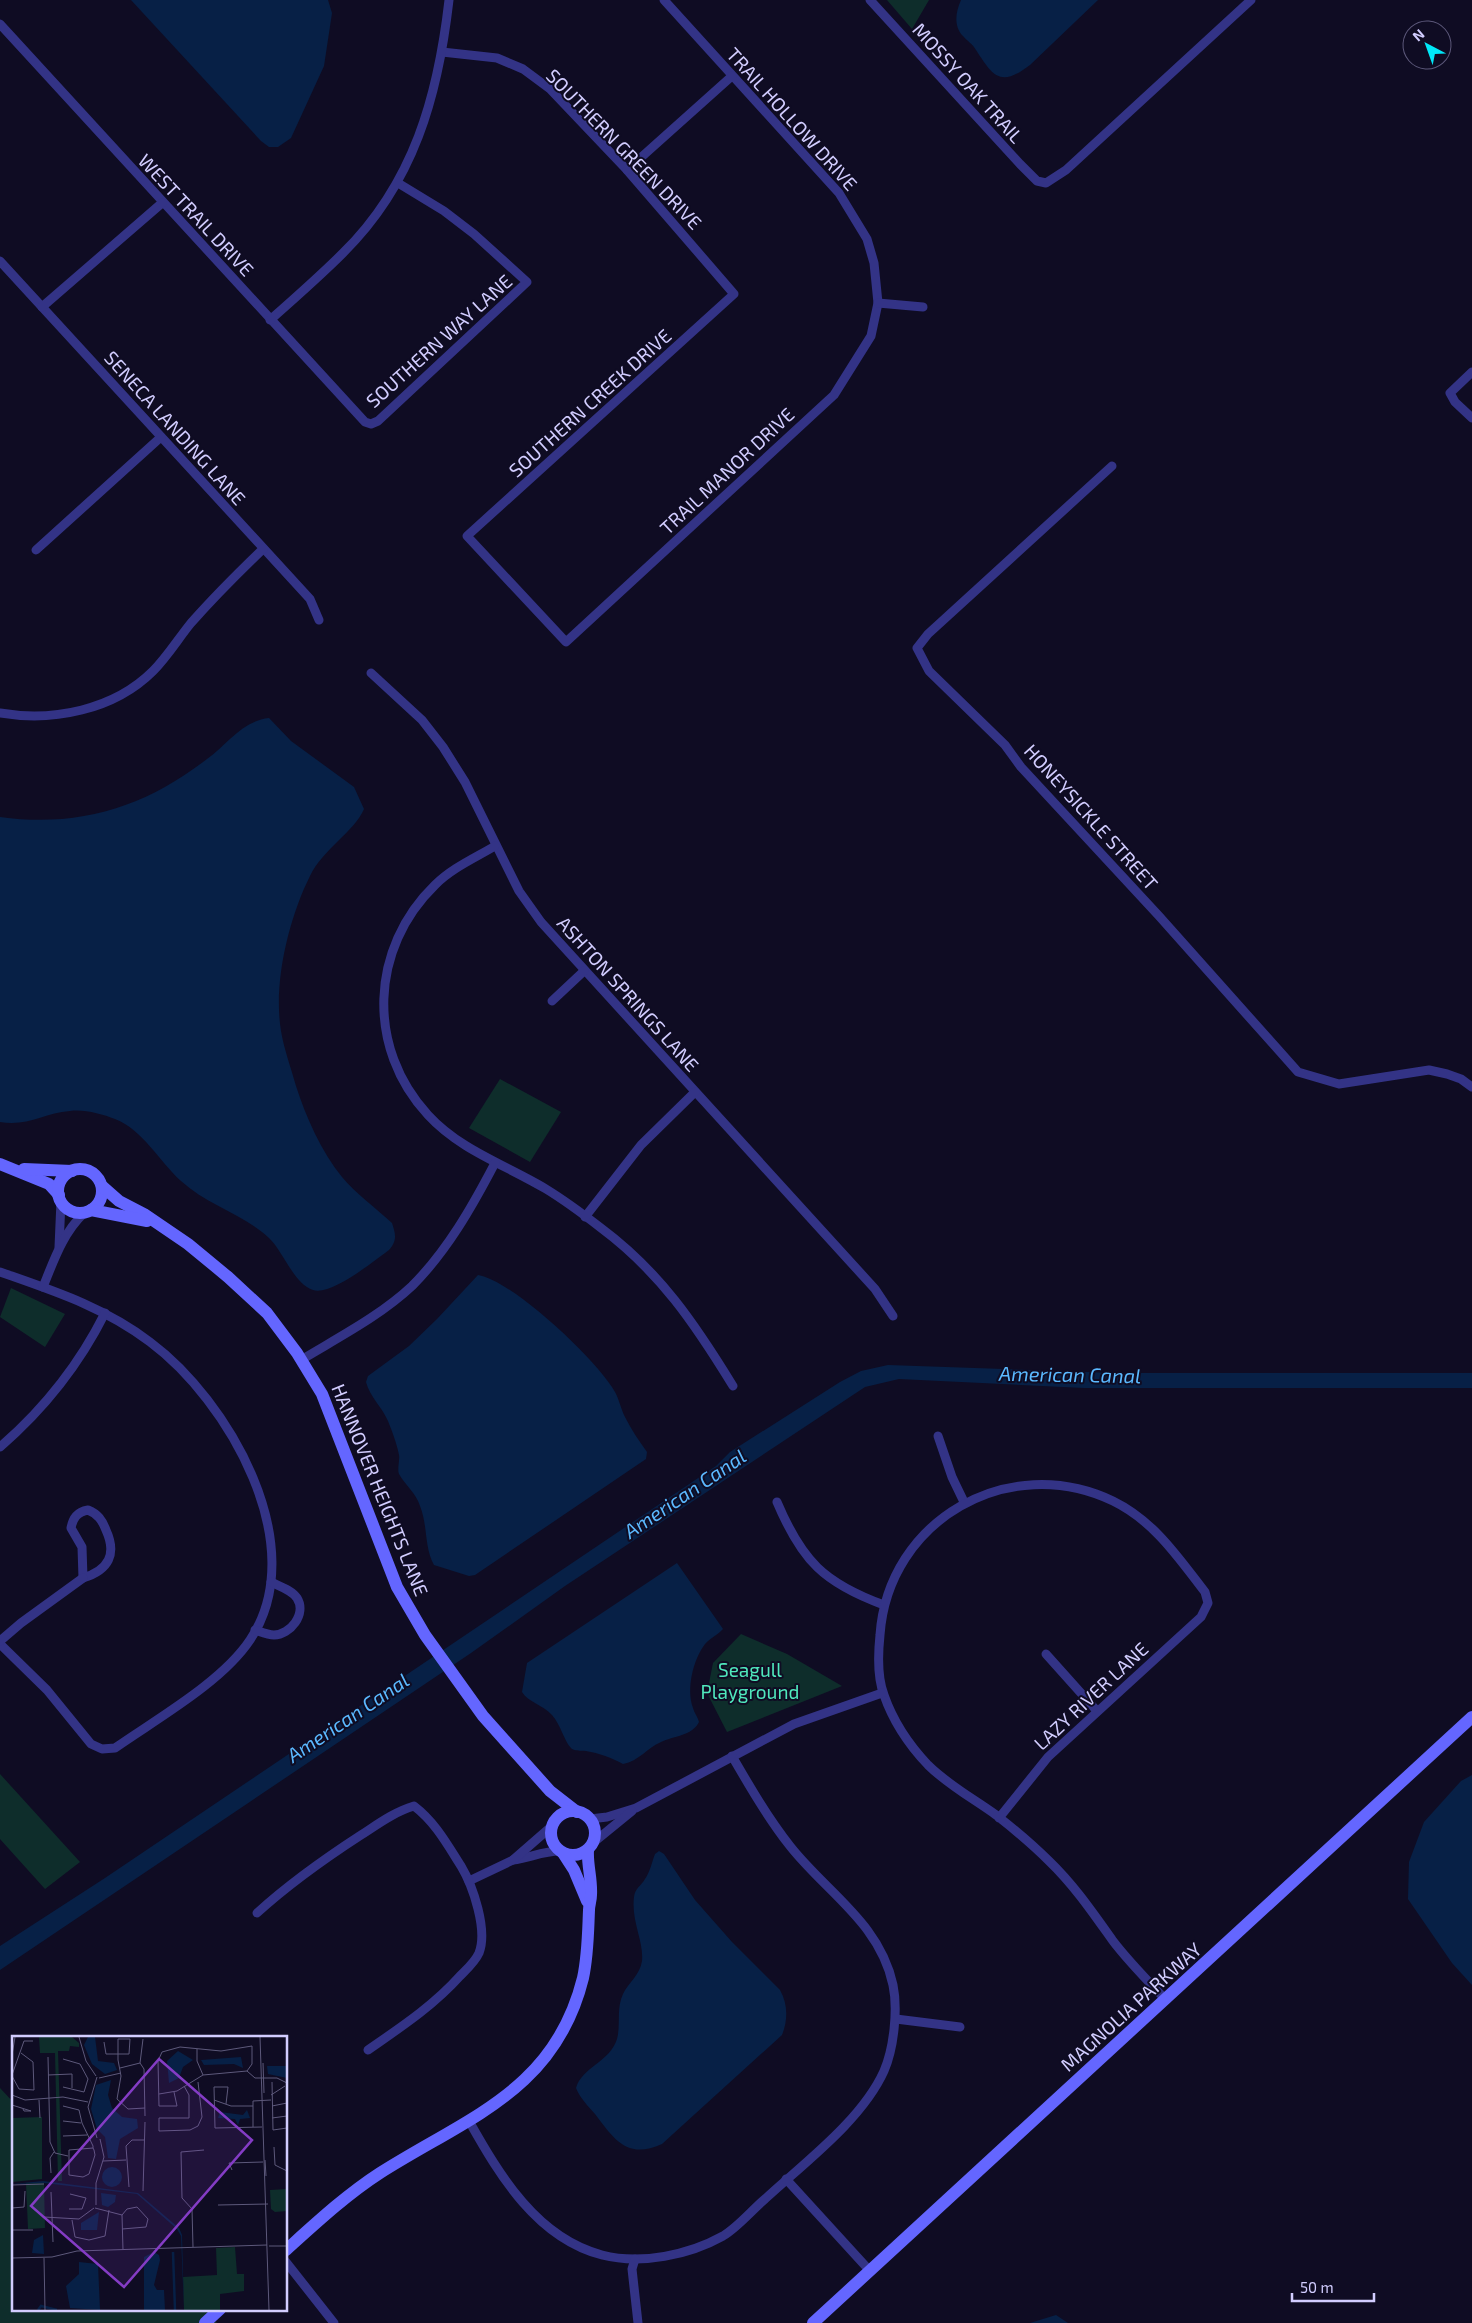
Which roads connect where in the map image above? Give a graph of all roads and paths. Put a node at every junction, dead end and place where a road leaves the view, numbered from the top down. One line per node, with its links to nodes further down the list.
1 (449, 0): 6 (street)
2 (664, 0): 7 (street, TRAIL HOLLOW DRIVE)
3 (870, 0): 4 (street, MOSSY OAK TRAIL)
4 (1251, 0)
5 (0, 24): 10 (street, WEST TRAIL DRIVE)
6 (442, 52): 8 (street, SOUTHERN GREEN DRIVE); 9 (street)
7 (732, 76): 8 (street); 13 (street, TRAIL HOLLOW DRIVE)
8 (627, 170): 12 (street, SOUTHERN GREEN DRIVE)
9 (398, 183): 16 (street); 19 (street, SOUTHERN WAY LANE)
10 (162, 203): 14 (street); 16 (street, WEST TRAIL DRIVE)
11 (0, 262): 14 (street, SENECA LANDING LANE)
12 (734, 294): 25 (street, SOUTHERN CREEK DRIVE)
13 (878, 303): 15 (street); 25 (street, TRAIL MANOR DRIVE)
14 (42, 307): 20 (street, SENECA LANDING LANE)
15 (923, 308)
16 (270, 320): 19 (street, WEST TRAIL DRIVE)
17 (1472, 372): 18 (street)
18 (1472, 418)
19 (371, 424)
20 (161, 437): 22 (street, SENECA LANDING LANE); 23 (street)
21 (1112, 466): 31 (street, HONEYSICKLE STREET)
22 (263, 549): 24 (street, SENECA LANDING LANE); 27 (street)
23 (36, 550)
24 (319, 620)
25 (566, 642)
26 (371, 673): 28 (street, ASHTON SPRINGS LANE)
27 (0, 714)
28 (495, 846): 29 (street, ASHTON SPRINGS LANE); 33 (street)
29 (584, 971): 30 (street); 32 (street, ASHTON SPRINGS LANE)
30 (552, 1001)
31 (1472, 1087)
32 (695, 1092): 40 (street); 46 (street, ASHTON SPRINGS LANE)
33 (495, 1163): 40 (street); 47 (street)
34 (0, 1164): 35 (street, HANNOVER HEIGHTS LANE)
35 (17, 1169): 36 (street, HANNOVER HEIGHTS LANE); 38 (street, HANNOVER HEIGHTS LANE)
36 (72, 1171): 37 (street, HANNOVER HEIGHTS LANE); 38 (street)
37 (102, 1186): 39 (street); 41 (street, HANNOVER HEIGHTS LANE)
38 (60, 1198): 39 (street, HANNOVER HEIGHTS LANE); 42 (street)
39 (87, 1211): 41 (street, HANNOVER HEIGHTS LANE); 42 (street)
40 (585, 1217): 48 (street)
41 (154, 1223): 47 (street, HANNOVER HEIGHTS LANE)
42 (59, 1248): 44 (street)
43 (0, 1272): 44 (street)
44 (43, 1287): 45 (street)
45 (105, 1313): 50 (street); 54 (street)
46 (893, 1316)
47 (301, 1360): 63 (street, HANNOVER HEIGHTS LANE)
48 (732, 1386)
49 (938, 1436): 52 (street)
50 (0, 1446)
51 (777, 1502): 55 (street)
52 (964, 1502): 55 (street); 60 (street, LAZY RIVER LANE)
53 (83, 1578): 53 (street); 57 (street)
54 (271, 1582): 56 (street); 56 (street)
55 (884, 1605): 59 (street)
56 (255, 1630): 57 (street)
57 (0, 1643)
58 (1046, 1654): 60 (street)
59 (882, 1693): 62 (street); 67 (street)
60 (1097, 1711): 67 (street, LAZY RIVER LANE)
61 (1472, 1717): 75 (street, MAGNOLIA PARKWAY)
62 (732, 1756): 64 (street); 76 (street)
63 (550, 1791): 65 (street, HANNOVER HEIGHTS LANE); 68 (street, HANNOVER HEIGHTS LANE)
64 (636, 1808): 66 (street); 69 (street)
65 (578, 1812): 66 (street); 68 (street)
66 (590, 1818): 69 (street)
67 (999, 1818): 75 (street)
68 (554, 1823): 70 (street); 71 (street)
69 (591, 1846): 70 (street); 73 (street)
70 (561, 1852): 71 (street); 73 (street)
71 (513, 1860): 72 (street)
72 (469, 1881): 74 (street); 78 (street)
73 (589, 1908): 79 (street)
74 (257, 1913)
75 (1166, 2000): 84 (street, MAGNOLIA PARKWAY)
76 (896, 2019): 77 (street); 80 (street)
77 (960, 2027)
78 (368, 2050)
79 (469, 2121): 81 (street); 82 (street)
80 (786, 2179): 82 (street); 84 (street)
81 (288, 2248)
82 (635, 2259): 88 (street)
83 (288, 2265): 87 (street)
84 (870, 2271): 89 (street, MAGNOLIA PARKWAY)
85 (219, 2310): 86 (street)
86 (205, 2323)
87 (334, 2323)
88 (638, 2323)
89 (814, 2323)

